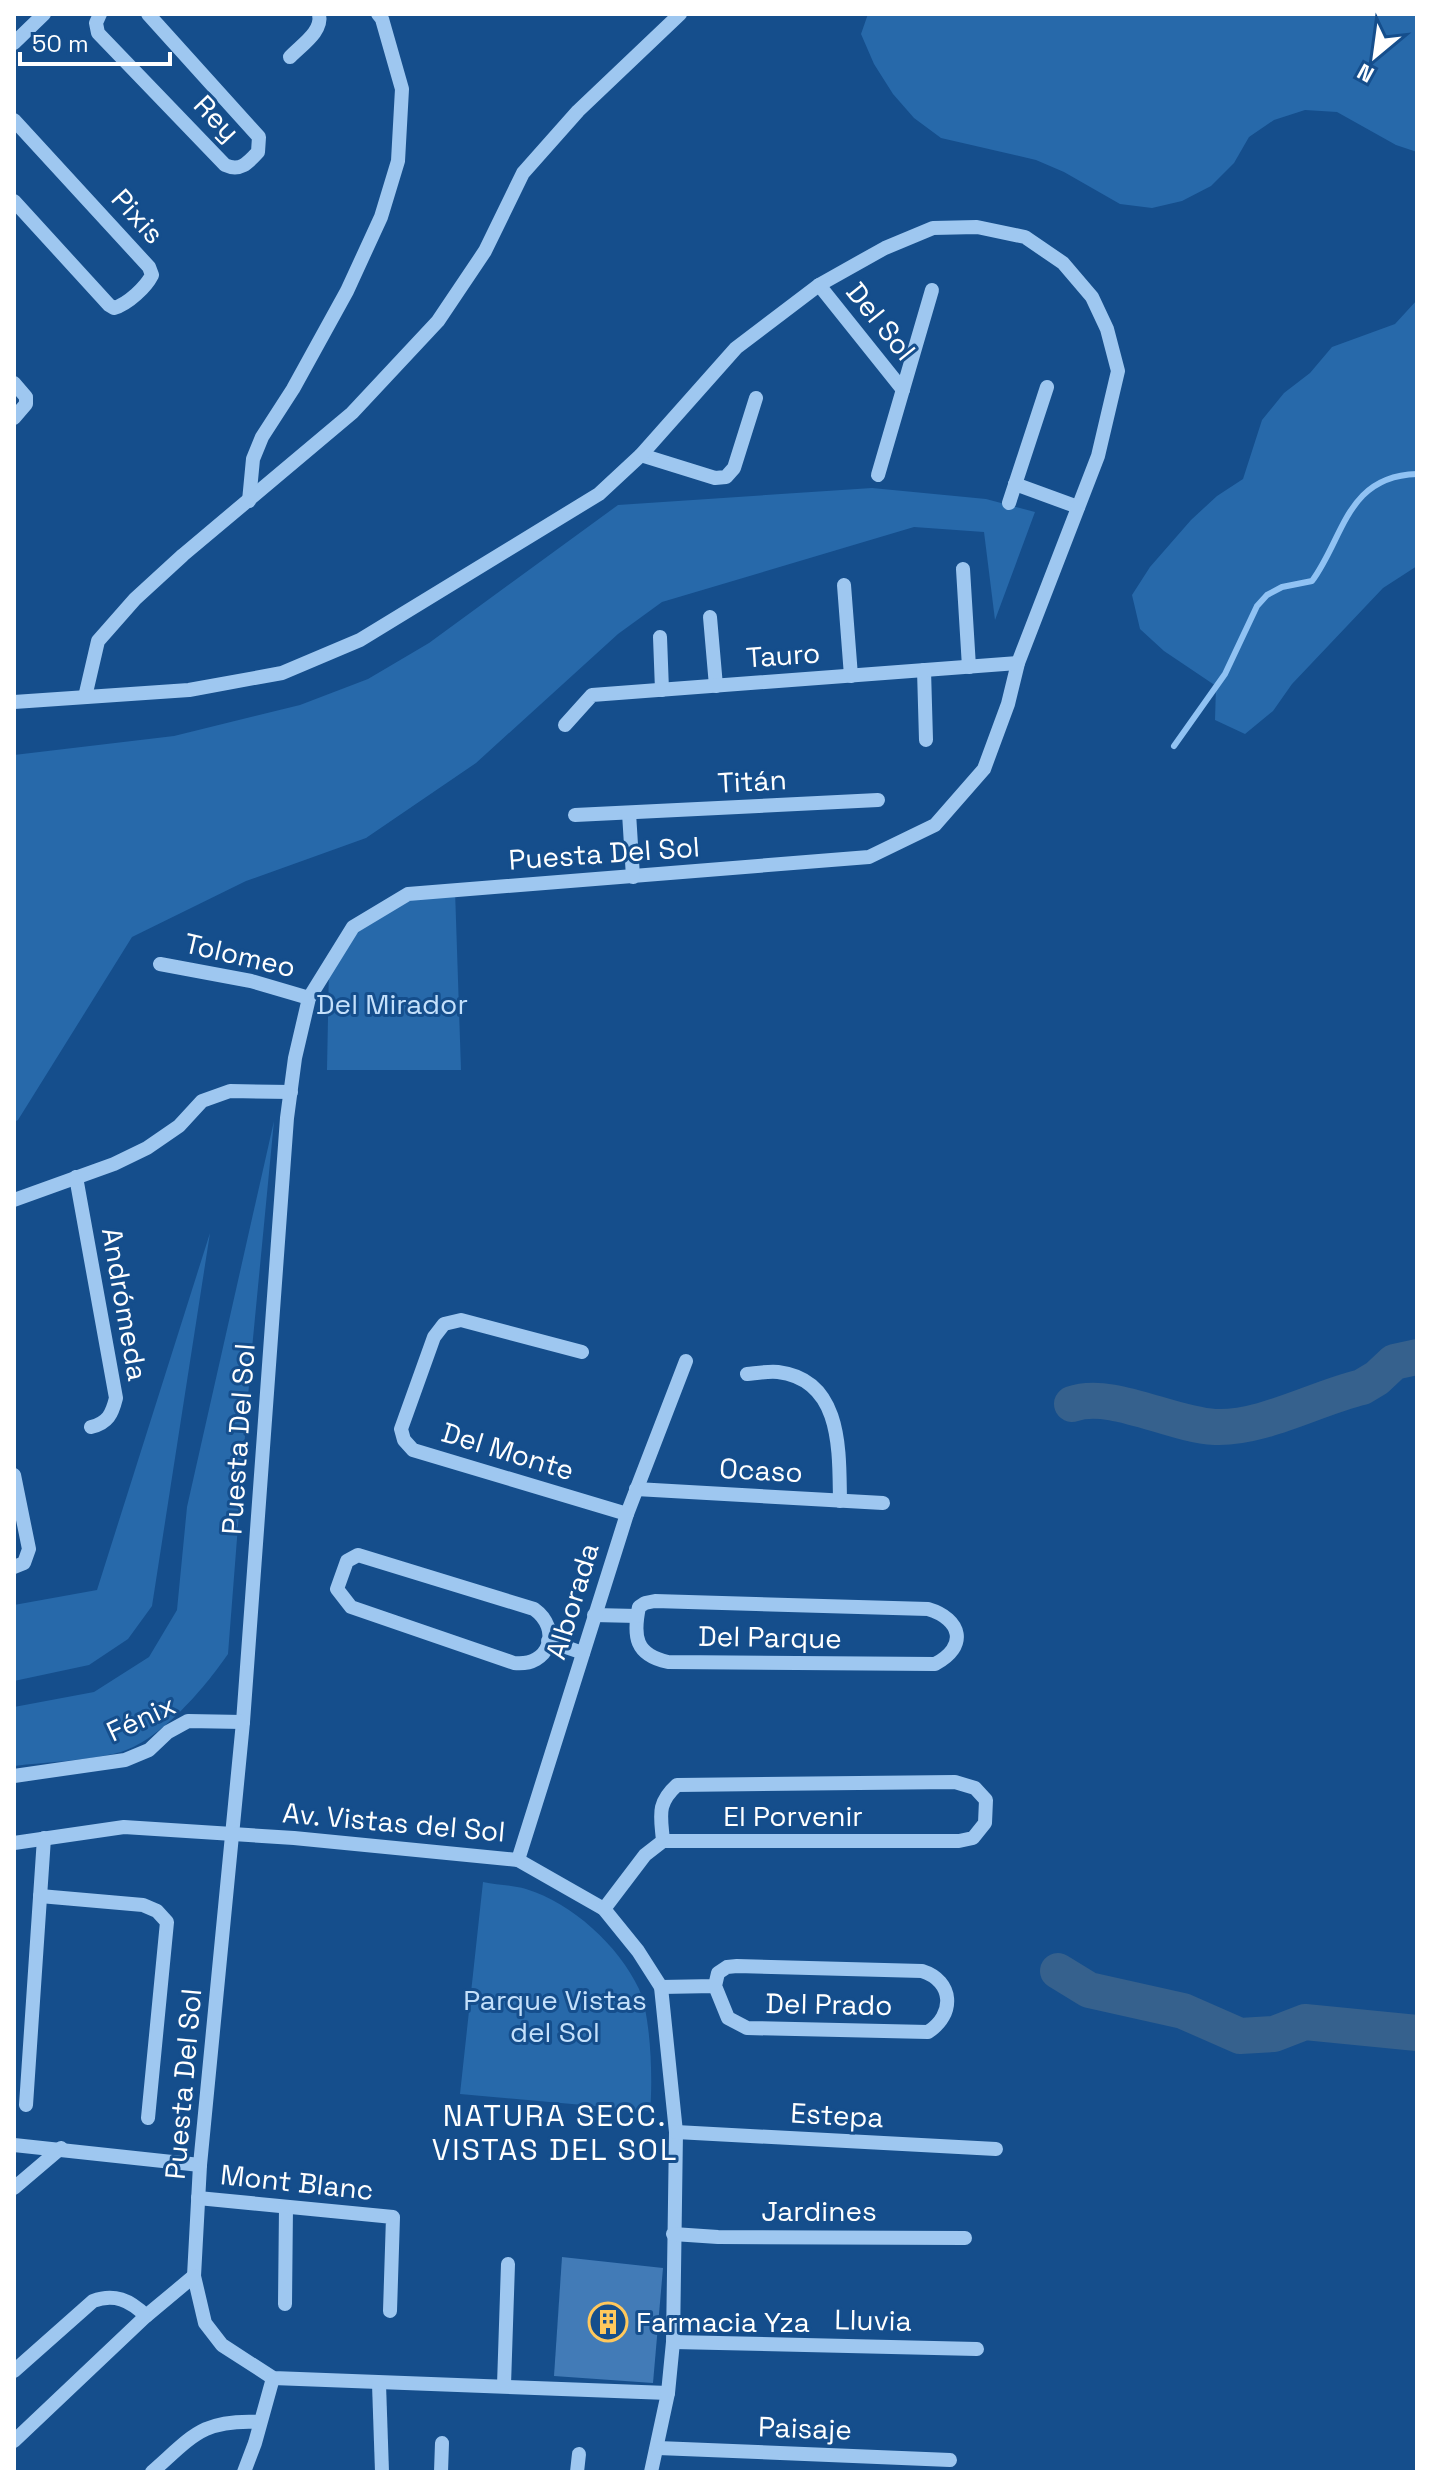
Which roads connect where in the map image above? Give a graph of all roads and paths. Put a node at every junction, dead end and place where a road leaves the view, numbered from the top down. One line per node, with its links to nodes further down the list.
1 (44, 14): 7 (street)
2 (100, 14): 3 (street, Rey)
3 (148, 14)
4 (319, 14): 8 (street)
5 (378, 14): 21 (street)
6 (680, 14): 21 (street)
7 (14, 43)
8 (290, 57)
9 (14, 120): 10 (street, Pixis)
10 (14, 201)
11 (819, 285): 15 (street, Del Sol); 18 (street, Puesta Del Sol); 23 (street, Puesta Del Sol)
12 (932, 290): 15 (street)
13 (14, 383): 17 (street)
14 (1047, 387): 20 (street)
15 (903, 390): 19 (street)
16 (756, 398): 18 (street)
17 (14, 418)
18 (641, 455): 34 (street, Puesta Del Sol)
19 (878, 475)
20 (1015, 484): 22 (street); 23 (street)
21 (249, 501): 34 (street)
22 (1009, 503)
23 (1078, 507): 28 (street, Puesta Del Sol)
24 (963, 569): 29 (street)
25 (844, 585): 31 (street)
26 (710, 617): 32 (street)
27 (660, 637): 33 (street)
28 (1018, 663): 29 (street, Tauro); 41 (street, Puesta Del Sol)
29 (969, 667): 30 (street, Tauro)
30 (924, 670): 31 (street, Tauro); 37 (street)
31 (851, 676): 32 (street, Tauro)
32 (716, 686): 33 (street, Tauro)
33 (662, 690): 36 (street, Tauro)
34 (85, 697): 35 (street, Puesta Del Sol)
35 (14, 702)
36 (565, 725)
37 (926, 740)
38 (878, 800): 39 (street, Titán)
39 (629, 813): 40 (street, Titán); 41 (street)
40 (575, 815)
41 (633, 877): 43 (street, Puesta Del Sol)
42 (160, 964): 43 (street, Tolomeo)
43 (309, 998): 44 (street, Puesta Del Sol)
44 (291, 1092): 45 (street); 61 (street, Puesta Del Sol)
45 (76, 1177): 46 (street); 50 (street, Andrómeda)
46 (14, 1200)
47 (582, 1352): 55 (street, Del Monte)
48 (686, 1361): 52 (street, Alborada)
49 (747, 1374): 53 (street)
50 (91, 1427)
51 (14, 1475): 56 (street)
52 (636, 1489): 53 (street, Ocaso); 55 (street, Alborada)
53 (840, 1501): 54 (street, Ocaso)
54 (883, 1503)
55 (627, 1514): 57 (street, Alborada)
56 (14, 1567)
57 (594, 1615): 58 (street); 60 (street, Alborada)
58 (637, 1616): 58 (street, Del Parque)
59 (548, 1641): 59 (street, Alborada); 60 (street)
60 (583, 1653): 67 (street, Alborada)
61 (243, 1722): 62 (street, Fénix); 63 (street, Puesta Del Sol)
62 (14, 1776)
63 (233, 1833): 64 (street, Av. Vistas del Sol); 67 (street, Av. Vistas del Sol); 78 (street, Puesta Del Sol)
64 (44, 1838): 66 (street, Av. Vistas del Sol); 68 (street)
65 (663, 1841): 65 (street, El Porvenir); 69 (street)
66 (14, 1843)
67 (518, 1860): 69 (street, Av. Vistas del Sol)
68 (40, 1896): 72 (street); 73 (street)
69 (604, 1909): 71 (street, Av. Vistas del Sol)
70 (715, 1986): 70 (street, Del Prado); 71 (street)
71 (661, 1987): 74 (street, Av. Vistas del Sol)
72 (26, 2105)
73 (148, 2118)
74 (676, 2132): 77 (street, Estepa); 82 (street, Av. Vistas del Sol)
75 (14, 2145): 76 (street)
76 (61, 2148): 78 (street); 79 (street)
77 (996, 2149)
78 (200, 2165): 80 (street, Puesta Del Sol)
79 (14, 2188)
80 (198, 2198): 81 (street, Mont Blanc); 85 (street, Puesta Del Sol)
81 (286, 2207): 86 (street); 87 (street, Mont Blanc)
82 (673, 2234): 83 (street, Jardines); 89 (street, Av. Vistas del Sol)
83 (965, 2238)
84 (508, 2264): 94 (street)
85 (194, 2276): 88 (street); 92 (street, Puesta Del Sol)
86 (285, 2304)
87 (390, 2311)
88 (146, 2316): 91 (street); 97 (street)
89 (673, 2342): 90 (street, Lluvia); 95 (street, Av. Vistas del Sol)
90 (977, 2349)
91 (14, 2371)
92 (273, 2378): 93 (street, Puesta Del Sol); 96 (street)
93 (379, 2384): 94 (street, Puesta Del Sol); 104 (street)
94 (504, 2385): 95 (street, Puesta Del Sol)
95 (668, 2393): 99 (street, Av. Vistas del Sol)
96 (260, 2422): 102 (street); 103 (street)
97 (14, 2441)
98 (442, 2443): 105 (street)
99 (658, 2448): 101 (street, Paisaje); 107 (street, Av. Vistas del Sol)
100 (579, 2454): 106 (street)
101 (950, 2460)
102 (152, 2472)
103 (244, 2472)
104 (382, 2472)
105 (441, 2472)
106 (577, 2472)
107 (651, 2472)

